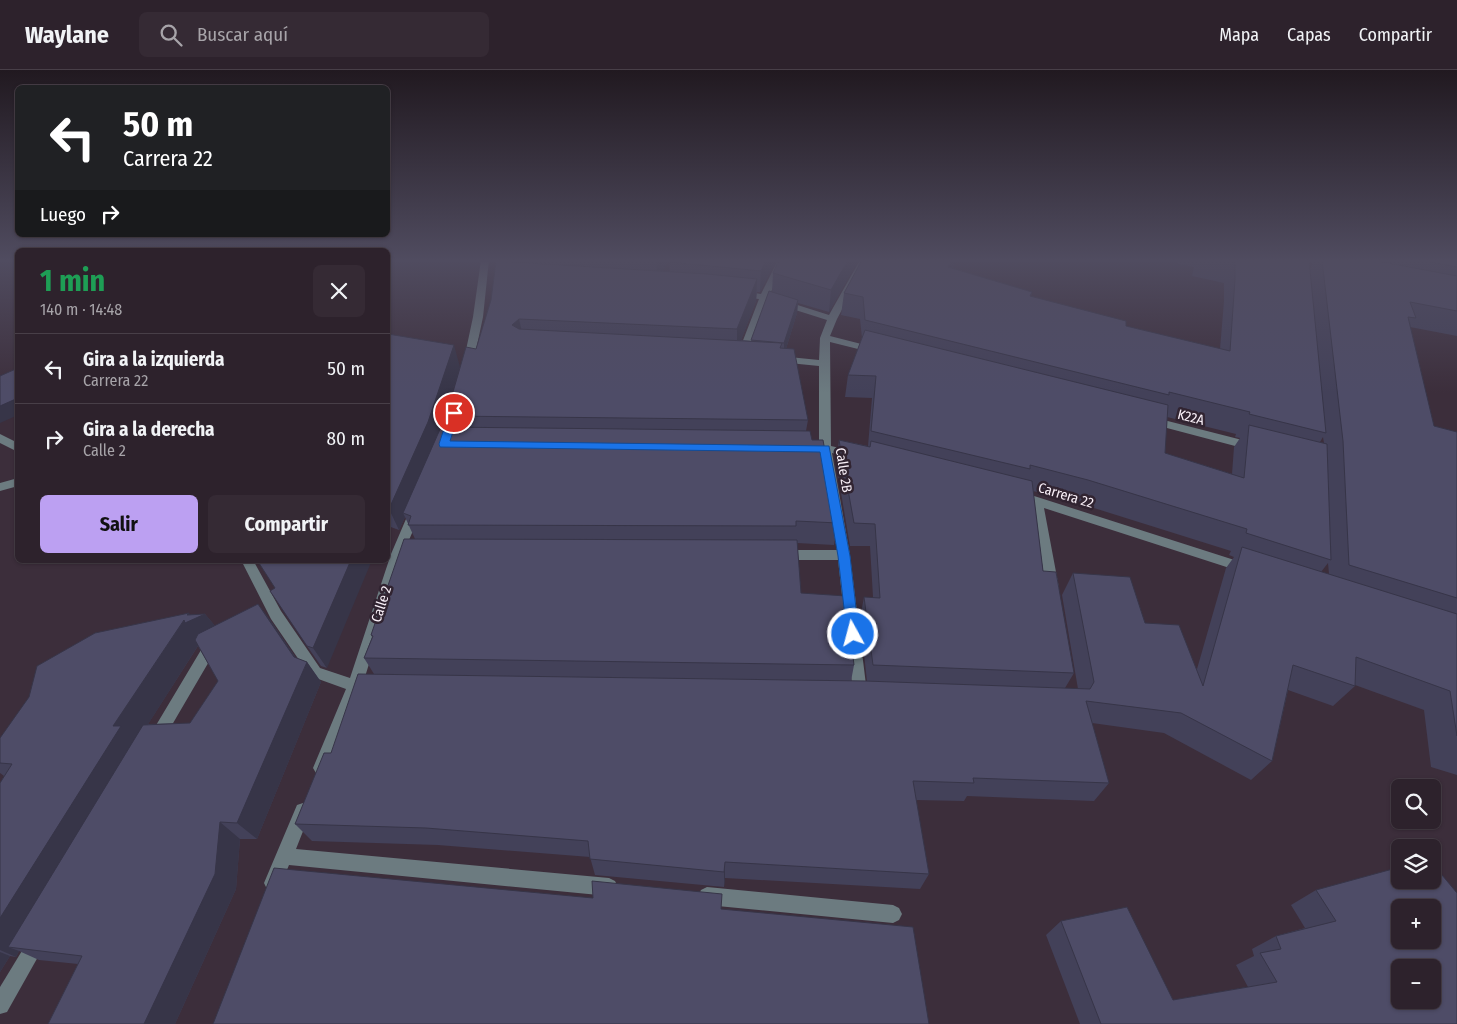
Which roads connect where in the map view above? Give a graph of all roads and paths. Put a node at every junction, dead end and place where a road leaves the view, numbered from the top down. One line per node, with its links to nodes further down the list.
1 (481, 305): 11 (street)
2 (762, 305): 8 (street)
3 (785, 305): 5 (street)
4 (840, 305): 5 (street, Calle 2B)
5 (832, 319): 6 (street, Calle 2B)
6 (825, 338): 7 (street); 10 (street, Calle 2B)
7 (883, 352)
8 (742, 356)
9 (769, 358): 10 (street)
10 (824, 363): 16 (street, Calle 2B)
11 (464, 381)
12 (1144, 419): 17 (street, K22A)
13 (0, 438): 14 (street)
14 (15, 446)
15 (796, 448): 16 (street)
16 (825, 448): 18 (street); 25 (street, Calle 2B)
17 (1260, 448)
18 (864, 458)
19 (15, 483): 20 (street)
20 (0, 487)
21 (1018, 496): 23 (street, Carrera 22)
22 (421, 499): 32 (street, Calle 2)
23 (1037, 501): 27 (street, Carrera 22); 28 (street)
24 (764, 555): 25 (street)
25 (844, 556): 34 (street, Calle 2B)
26 (249, 563): 29 (street)
27 (1255, 571)
28 (1054, 597)
29 (276, 615): 30 (street); 32 (street)
30 (260, 623)
31 (226, 640): 35 (street)
32 (355, 686): 33 (street); 36 (street, Calle 2)
33 (384, 686)
34 (879, 694)
35 (150, 751)
36 (314, 784)
37 (307, 802): 38 (street)
38 (285, 856): 39 (street); 41 (street)
39 (628, 888)
40 (687, 894): 42 (street)
41 (266, 900)
42 (893, 914)
43 (45, 929): 44 (street)
44 (0, 1005)

